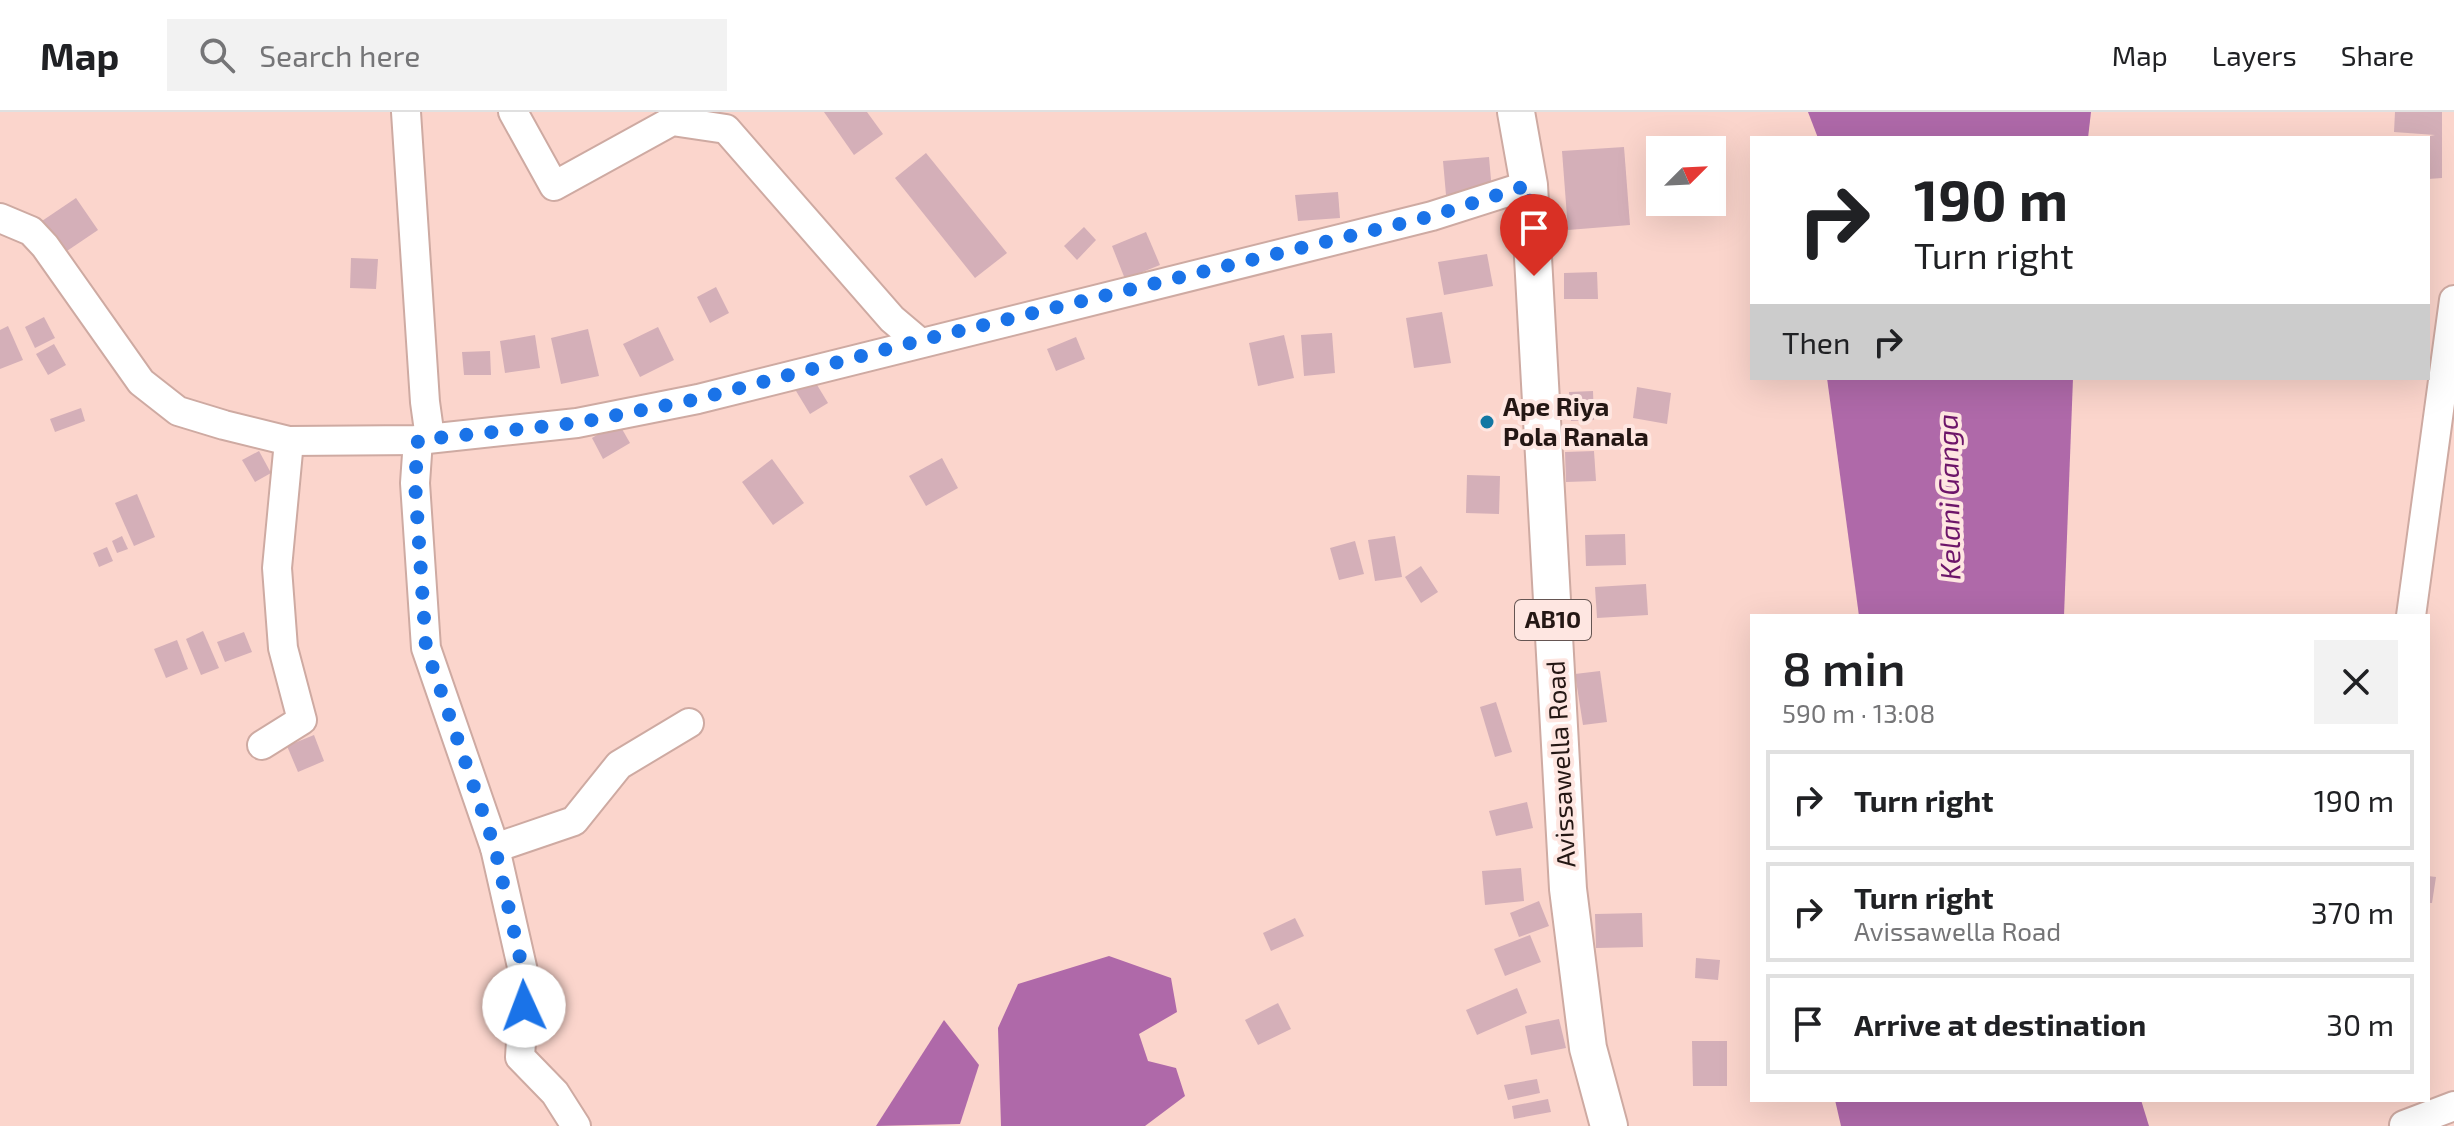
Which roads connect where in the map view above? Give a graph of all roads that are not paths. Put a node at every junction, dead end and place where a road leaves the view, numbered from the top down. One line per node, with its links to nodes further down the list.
1 (406, 112): 9 (street)
2 (513, 112): 4 (street)
3 (1516, 112): 5 (main road, Avissawella Road / AB10)
4 (656, 119): 8 (street)
5 (1529, 185): 8 (street); 18 (main road, Avissawella Road / AB10)
6 (0, 218): 10 (street)
7 (2454, 300): 11 (street)
8 (918, 341): 9 (street)
9 (424, 439): 10 (street); 14 (street)
10 (289, 441): 13 (street)
11 (2411, 614)
12 (689, 723): 14 (street)
13 (262, 745)
14 (495, 848): 17 (street)
15 (2454, 1106): 16 (street)
16 (2402, 1117)
17 (576, 1126)
18 (1609, 1126)

